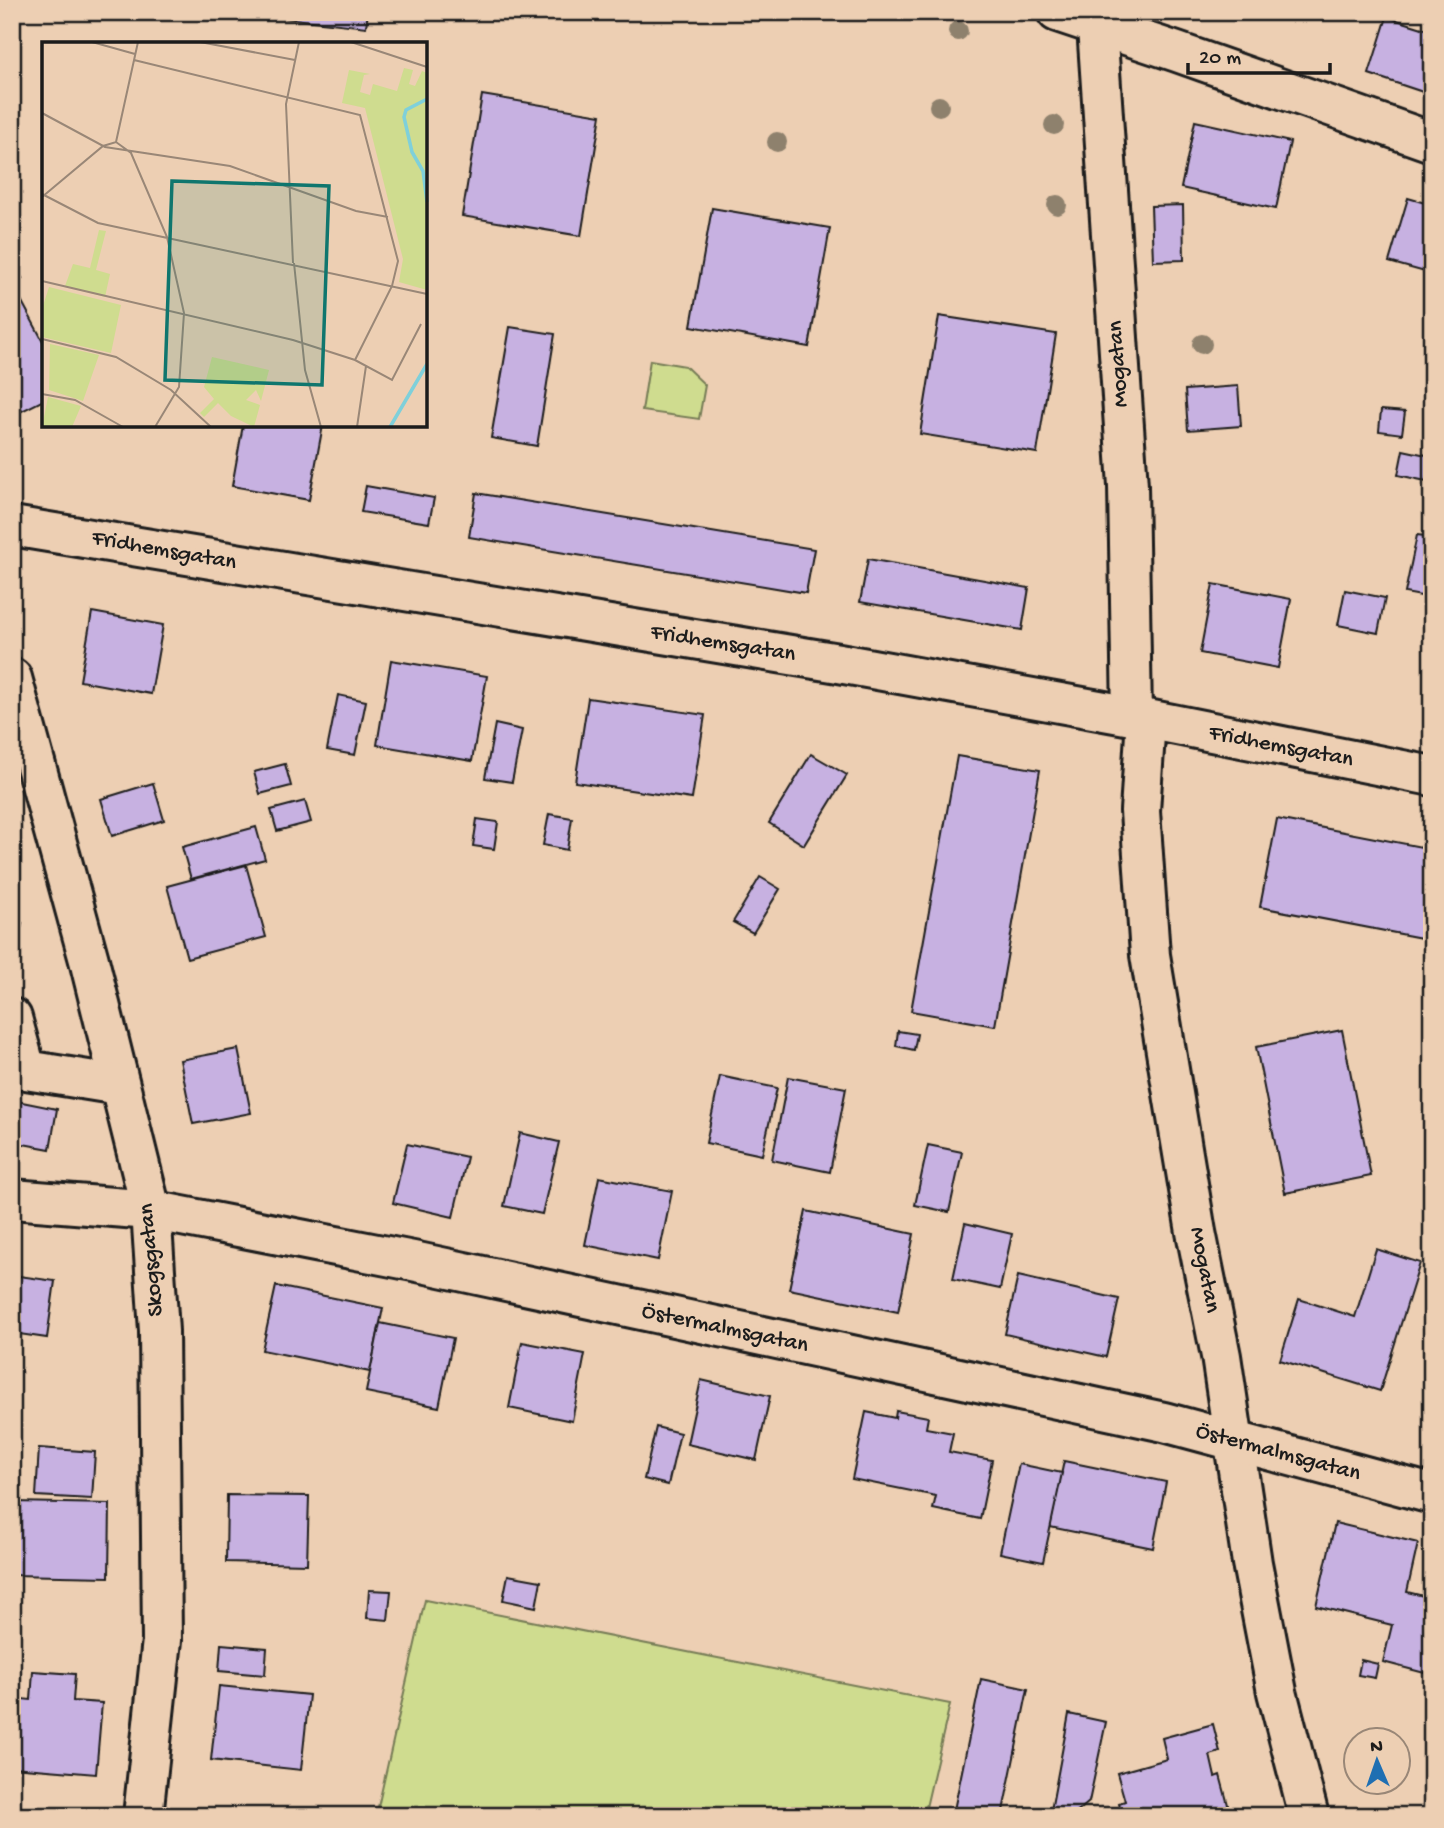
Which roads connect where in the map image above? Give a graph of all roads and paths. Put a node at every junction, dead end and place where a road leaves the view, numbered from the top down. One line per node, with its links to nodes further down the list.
1 (1057, 12): 2 (street)
2 (1096, 19): 3 (street); 6 (street, Mogatan)
3 (1432, 142)
4 (12, 526): 6 (street, Fridhemsgatan)
5 (12, 678): 7 (street, Skogsgatan)
6 (1139, 717): 8 (street, Fridhemsgatan); 13 (street, Mogatan)
7 (24, 768): 10 (street, Skogsgatan)
8 (1432, 776)
9 (12, 1018): 10 (street)
10 (118, 1084): 12 (street, Skogsgatan)
11 (12, 1199): 12 (street, Östermalmsgatan)
12 (151, 1209): 13 (street, Östermalmsgatan); 15 (street, Skogsgatan)
13 (1234, 1441): 14 (street, Östermalmsgatan); 16 (street, Mogatan)
14 (1432, 1494)
15 (143, 1816)
16 (1309, 1816)

